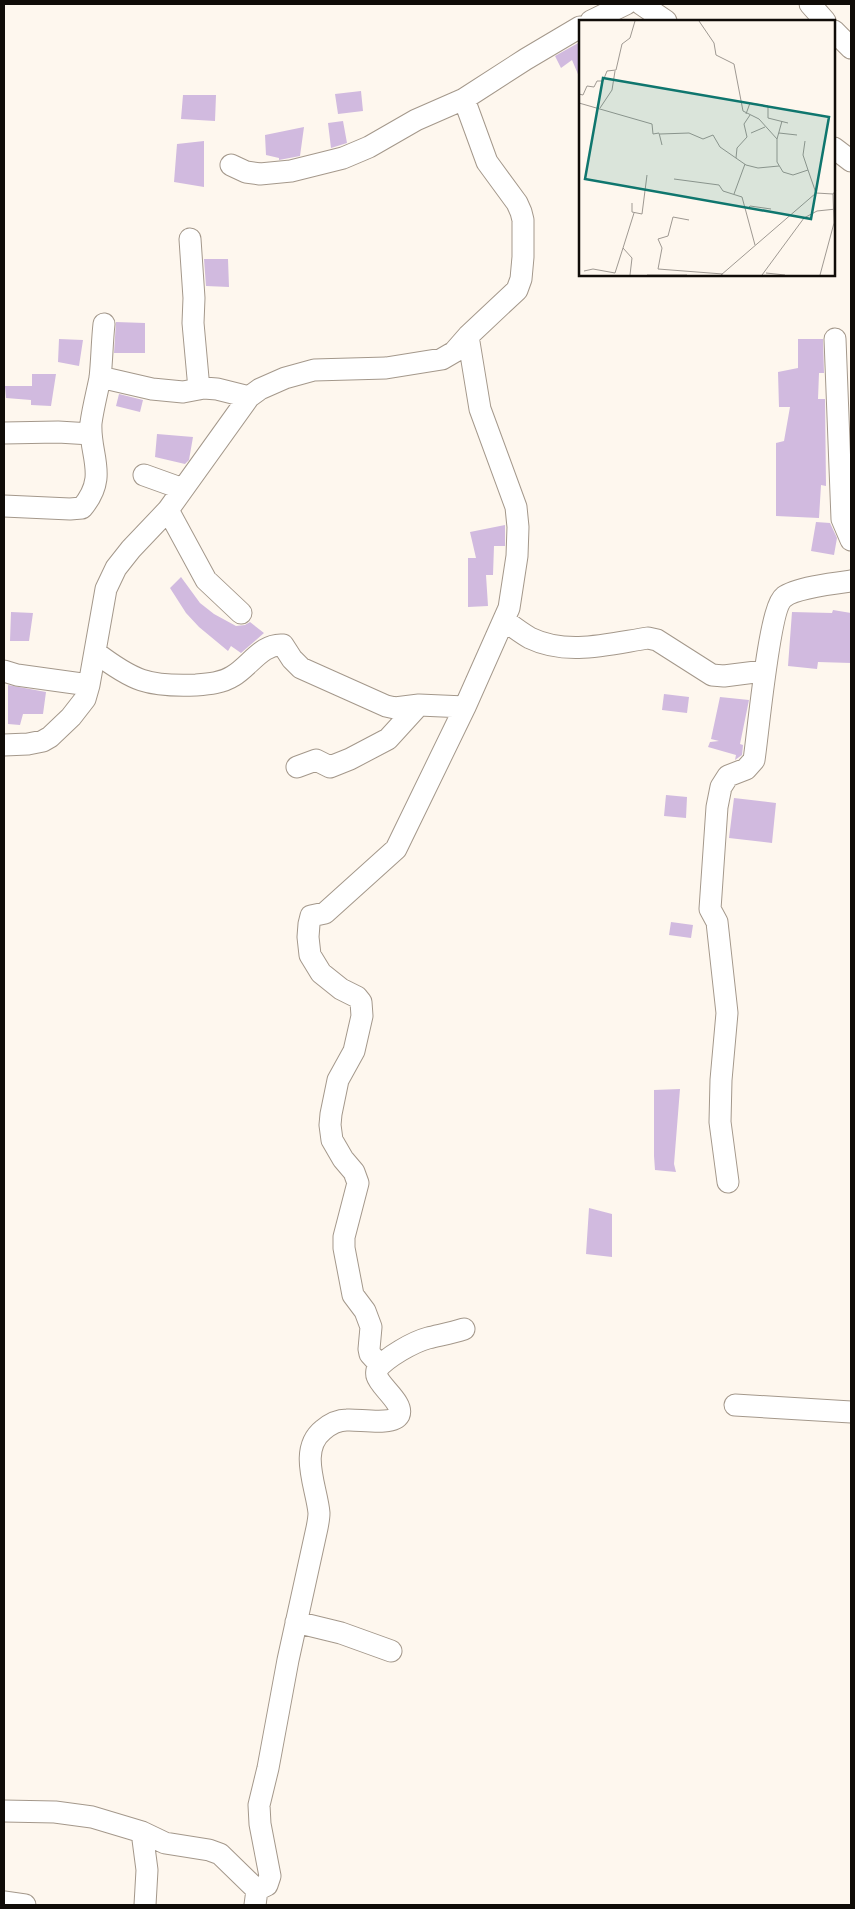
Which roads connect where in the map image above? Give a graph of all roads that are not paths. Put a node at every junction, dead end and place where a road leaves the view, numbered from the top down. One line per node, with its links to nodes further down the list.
1 (626, 4): 4 (street)
2 (641, 4): 5 (street)
3 (810, 4): 6 (street)
4 (593, 20)
5 (665, 20)
6 (824, 20)
7 (579, 28): 10 (street)
8 (835, 32): 9 (street)
9 (851, 48)
10 (464, 99): 13 (street); 16 (street)
11 (835, 149): 12 (street)
12 (851, 161)
13 (231, 165)
14 (190, 239): 19 (street)
15 (104, 324): 18 (street)
16 (468, 336): 20 (street); 30 (street)
17 (834, 339): 27 (street)
18 (100, 377): 19 (street); 22 (street)
19 (199, 389): 20 (street)
20 (249, 397): 24 (street)
21 (4, 433): 22 (street)
22 (91, 434): 25 (street)
23 (144, 475): 24 (street)
24 (183, 489): 26 (street)
25 (4, 506)
26 (168, 510): 29 (street); 31 (street)
27 (851, 540)
28 (851, 580): 33 (street)
29 (241, 612)
30 (504, 620): 33 (street); 36 (street)
31 (95, 652): 34 (street); 35 (street)
32 (4, 671): 34 (street)
33 (764, 671): 39 (street)
34 (89, 685): 37 (street)
35 (420, 705): 36 (street); 38 (street)
36 (465, 707): 41 (street)
37 (4, 744)
38 (297, 767)
39 (728, 1182)
40 (464, 1329): 41 (street)
41 (380, 1364): 44 (street)
42 (735, 1405): 43 (street)
43 (851, 1412)
44 (296, 1622): 45 (street); 48 (street)
45 (391, 1651)
46 (4, 1811): 47 (street)
47 (142, 1832): 48 (street); 51 (street)
48 (256, 1898)
49 (4, 1902): 50 (street)
50 (25, 1905)
51 (145, 1905)

